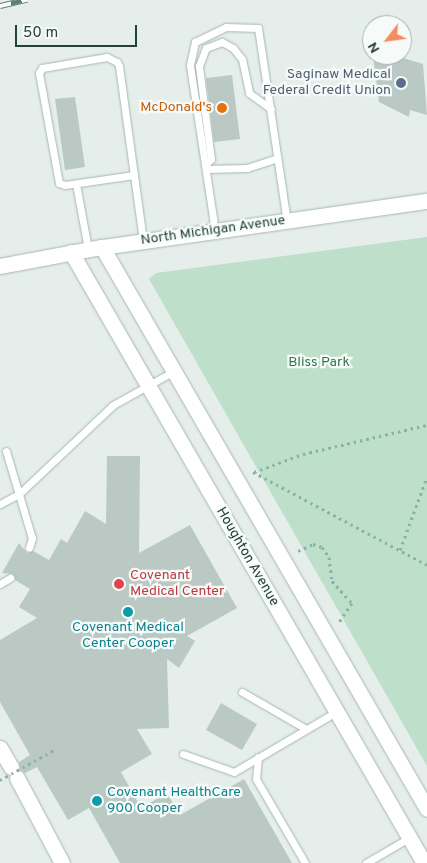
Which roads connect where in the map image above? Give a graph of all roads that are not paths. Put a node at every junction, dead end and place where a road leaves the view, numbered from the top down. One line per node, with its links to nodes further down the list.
1 (271, 109): 2 (lane); 3 (lane); 3 (lane)
2 (277, 158): 3 (lane); 7 (lane)
3 (205, 167): 8 (lane)
4 (134, 175): 5 (lane); 5 (lane); 9 (lane)
5 (76, 184): 10 (lane)
6 (427, 201): 7 (street, North Michigan Avenue)
7 (286, 221): 8 (street, North Michigan Avenue)
8 (215, 231): 9 (street, North Michigan Avenue)
9 (143, 241): 10 (street, North Michigan Avenue)
10 (95, 248): 11 (street, North Michigan Avenue); 13 (street)
11 (71, 252): 12 (street, North Michigan Avenue); 14 (street, Houghton Avenue)
12 (0, 266)
13 (174, 371): 14 (lane); 27 (street)
14 (148, 385): 16 (lane); 22 (street, Houghton Avenue)
15 (6, 451): 16 (lane)
16 (19, 494): 17 (lane); 18 (lane)
17 (0, 504)
18 (29, 548)
19 (10, 578): 20 (lane)
20 (0, 584)
21 (242, 692): 23 (lane)
22 (336, 712): 23 (lane); 28 (street, Houghton Avenue)
23 (306, 729): 26 (lane)
24 (0, 748): 29 (street)
25 (183, 754): 26 (lane)
26 (258, 757): 30 (lane)
27 (427, 809)
28 (409, 838): 31 (lane); 32 (street, Houghton Avenue)
29 (62, 863)
30 (305, 863)
31 (366, 863)
32 (424, 863)

